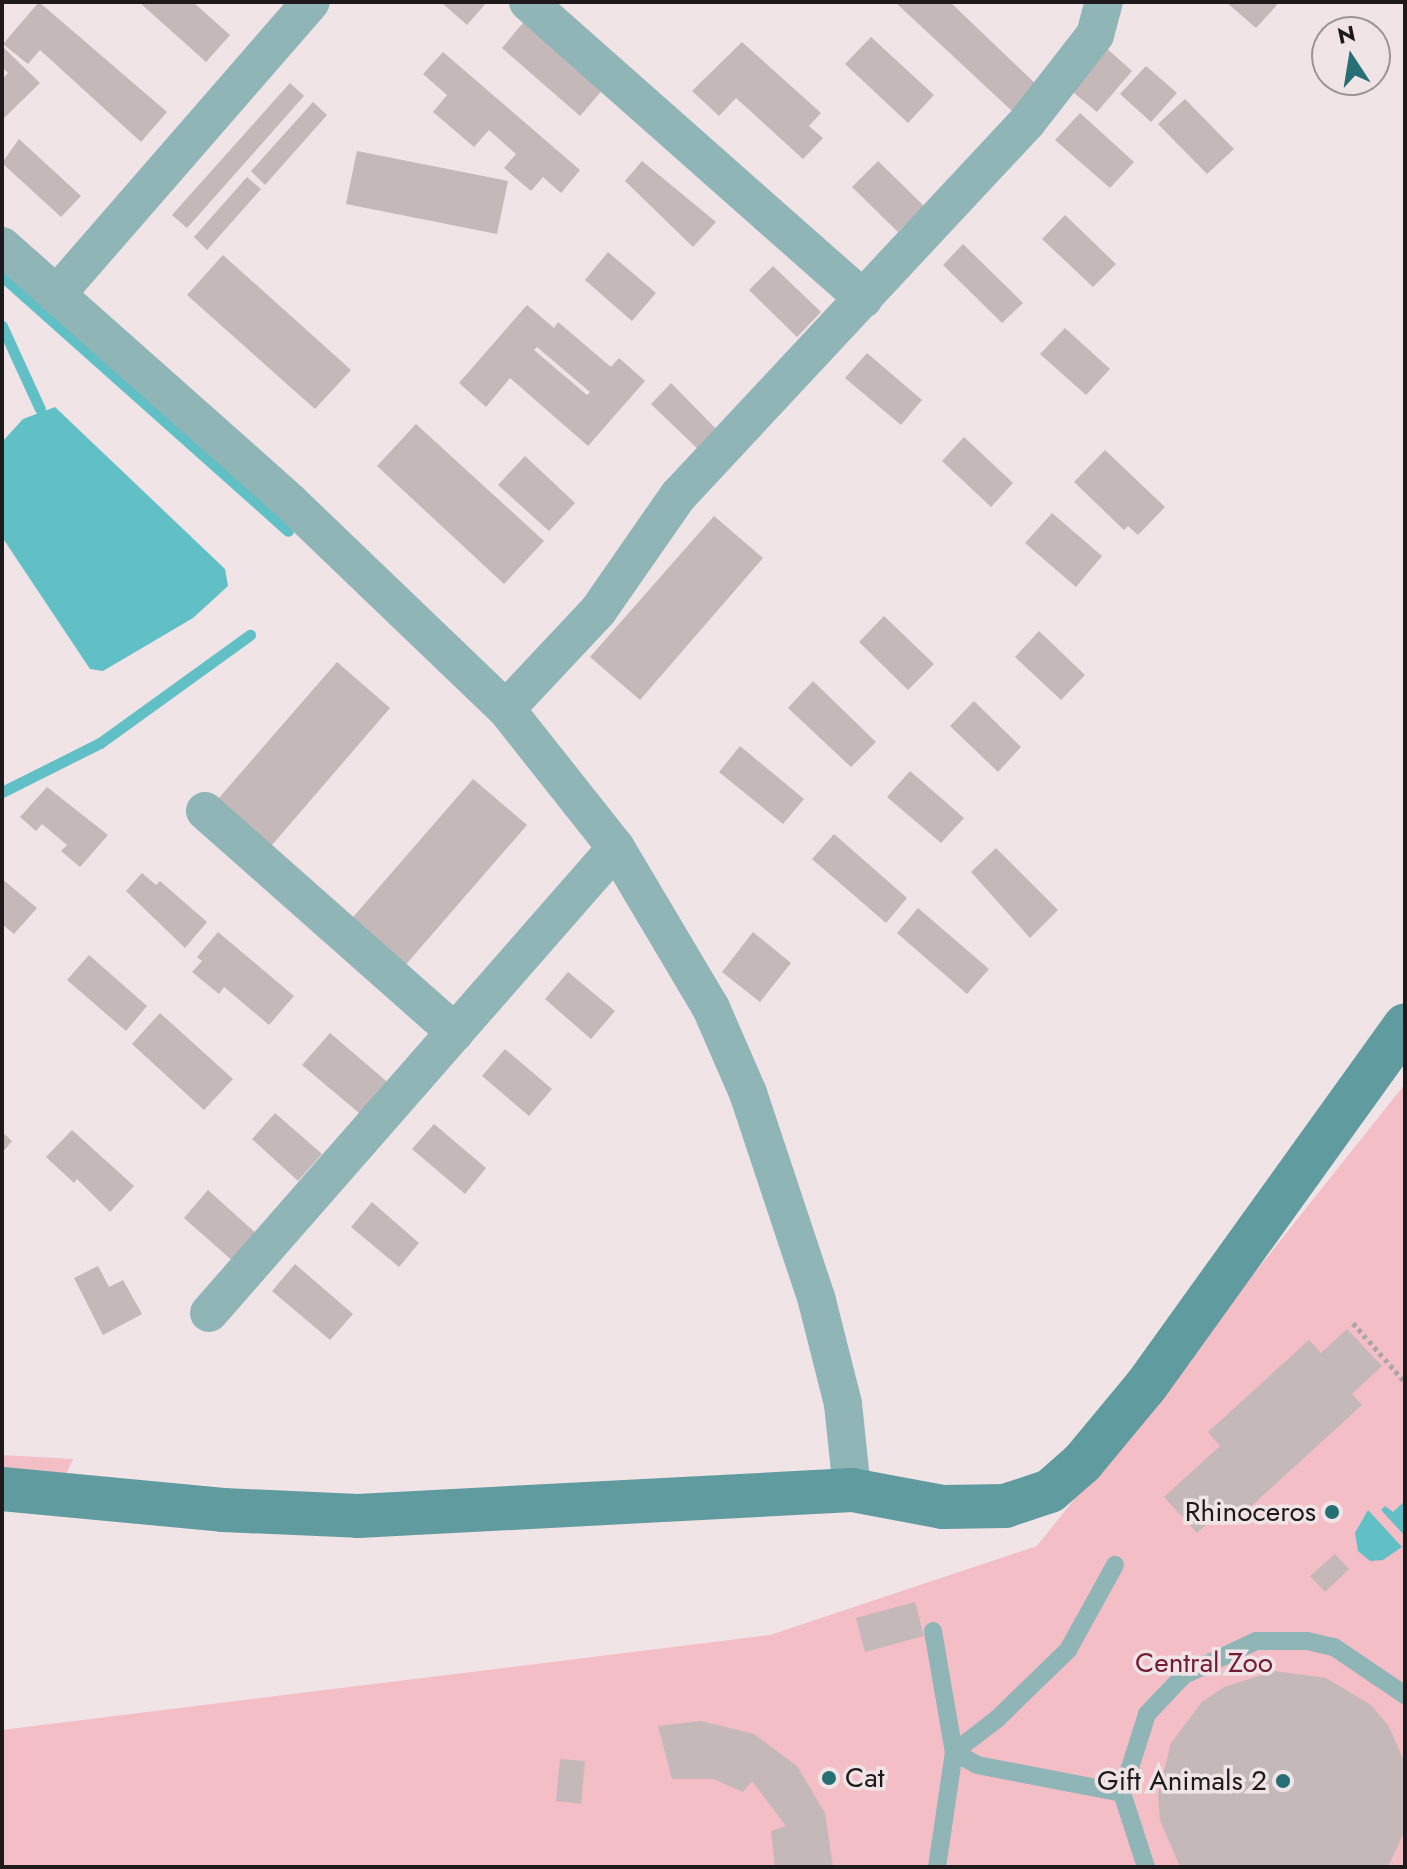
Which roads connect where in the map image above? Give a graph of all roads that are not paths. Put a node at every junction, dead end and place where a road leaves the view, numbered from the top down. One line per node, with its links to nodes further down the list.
1 (311, 2): 5 (street)
2 (528, 2): 6 (street)
3 (1104, 2): 6 (street)
4 (2, 246): 5 (street)
5 (56, 295): 7 (street)
6 (864, 299): 7 (street)
7 (506, 709): 9 (street)
8 (205, 811): 11 (street)
9 (616, 848): 11 (street); 14 (street)
10 (1405, 1025): 14 (street)
11 (455, 1032): 12 (street)
12 (209, 1313)
13 (2, 1489): 14 (street)
14 (852, 1490)
15 (1115, 1565): 18 (lane)
16 (933, 1631): 18 (lane)
17 (1404, 1690): 19 (lane)
18 (954, 1752): 19 (lane); 20 (lane)
19 (1122, 1793): 21 (lane)
20 (937, 1867)
21 (1146, 1867)

